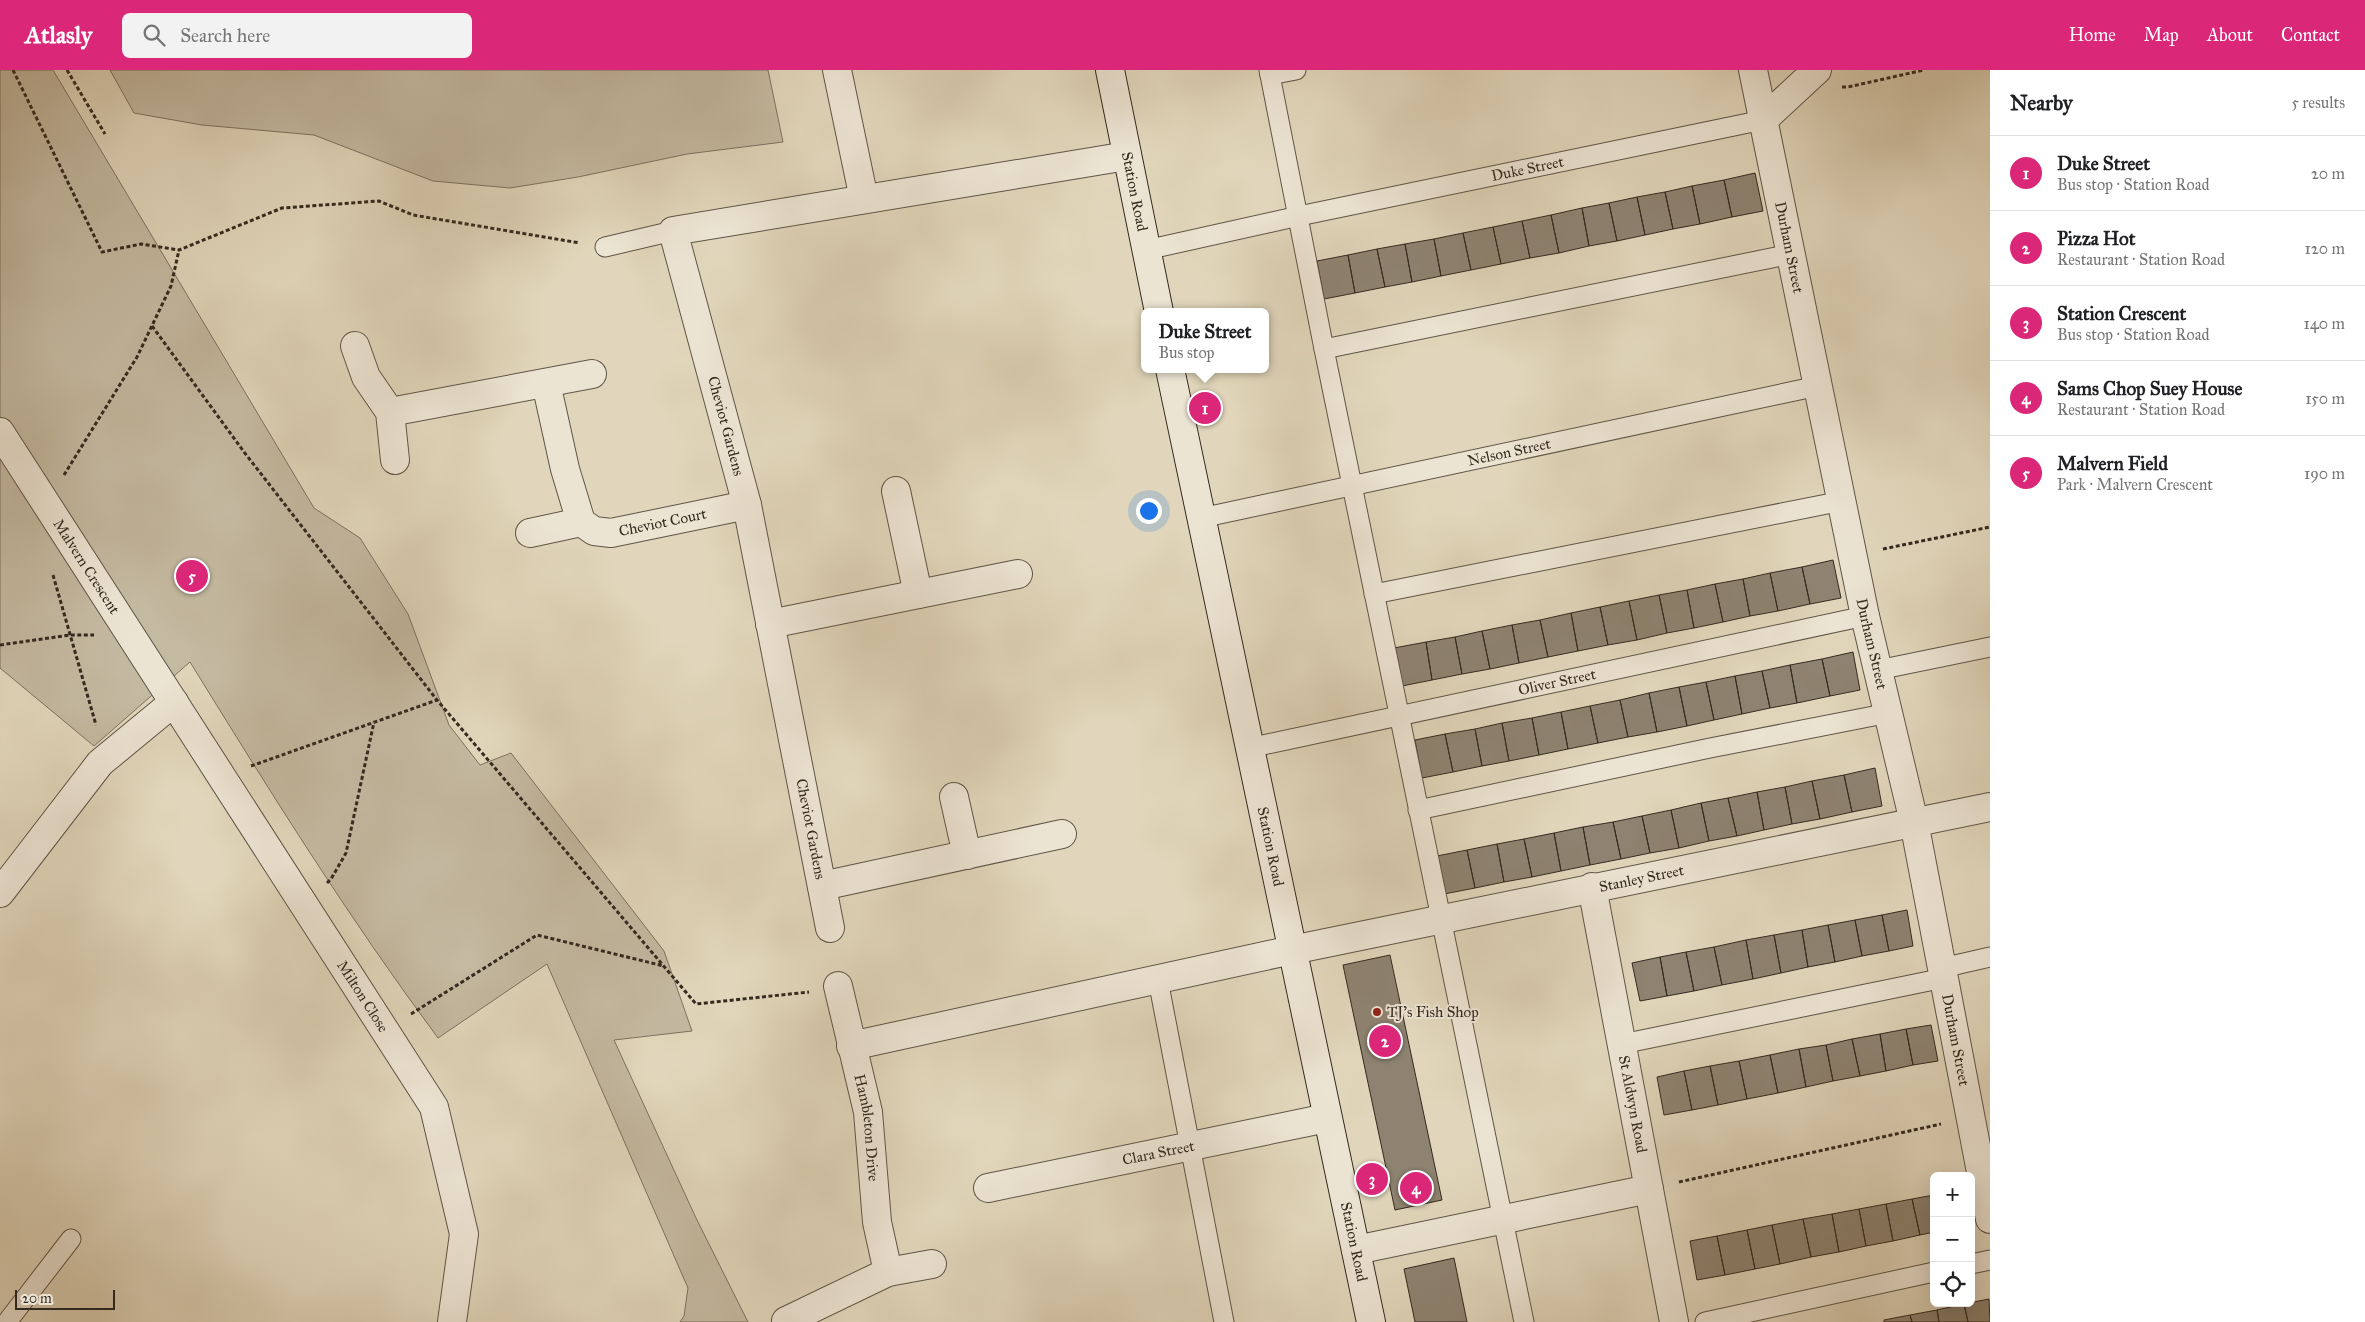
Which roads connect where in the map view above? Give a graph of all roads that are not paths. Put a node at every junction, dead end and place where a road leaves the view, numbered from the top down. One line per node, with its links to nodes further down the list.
1 (837, 70): 9 (street)
2 (1110, 70): 8 (street, Station Road)
3 (1296, 70): 5 (lane)
4 (1753, 70): 7 (street, Durham Street)
5 (1270, 73): 10 (lane)
6 (1811, 76): 7 (street)
7 (1763, 120): 10 (lane, Duke Street); 14 (street, Durham Street)
8 (1127, 156): 9 (street); 13 (street, Station Road)
9 (864, 199): 11 (street)
10 (1299, 216): 13 (lane, Duke Street); 17 (lane)
11 (673, 231): 12 (lane); 28 (street, Cheviot Gardens)
12 (605, 247)
13 (1146, 250): 15 (street, Station Road)
14 (1791, 254): 17 (lane); 21 (street, Durham Street)
15 (1158, 308)
16 (355, 346): 22 (street)
17 (1324, 349): 25 (lane)
18 (1171, 373): 29 (street, Station Road)
19 (592, 374): 20 (street)
20 (546, 383): 22 (street); 30 (street)
21 (1818, 386): 25 (lane, Nelson Street); 27 (street, Durham Street)
22 (390, 412): 24 (street)
23 (0, 432): 39 (street, Malvern Crescent)
24 (395, 460)
25 (1352, 486): 29 (lane, Nelson Street); 34 (lane)
26 (896, 491): 33 (street)
27 (1842, 501): 34 (lane); 35 (street, Durham Street)
28 (747, 505): 30 (street, Cheviot Court); 36 (street, Cheviot Gardens)
29 (1201, 518): 42 (street, Station Road)
30 (581, 522): 31 (street)
31 (530, 533)
32 (1018, 574): 33 (street)
33 (918, 594): 36 (street)
34 (1374, 594): 41 (lane)
35 (1865, 616): 38 (street, Durham Street); 41 (lane, Oliver Street)
36 (770, 624): 49 (street, Cheviot Gardens)
37 (1990, 648): 38 (lane)
38 (1878, 670): 40 (street, Durham Street)
39 (174, 702): 51 (street); 76 (street, Milton Close)
40 (1888, 713): 45 (lane); 46 (street, Durham Street)
41 (1398, 716): 42 (lane, Oliver Street); 45 (lane)
42 (1248, 748): 54 (street, Station Road)
43 (954, 797): 48 (street)
44 (1990, 807): 46 (street, Stanley Street)
45 (1418, 810): 52 (lane)
46 (1914, 822): 50 (street, Stanley Street); 56 (street, Durham Street)
47 (1062, 834): 48 (street, Cheviot Gardens)
48 (967, 855): 49 (street, Cheviot Gardens)
49 (822, 886): 53 (street, Cheviot Gardens)
50 (1592, 887): 52 (street, Stanley Street); 59 (street, St Aldwyn Road)
51 (0, 894)
52 (1441, 919): 54 (street, Stanley Street); 65 (lane)
53 (830, 928)
54 (1292, 950): 57 (street, Stanley Street); 61 (street, Station Road)
55 (1990, 958): 56 (lane)
56 (1943, 973): 59 (lane); 66 (street, Durham Street)
57 (1158, 980): 60 (street, Stanley Street); 62 (lane)
58 (838, 986): 60 (street, Hambleton Drive)
59 (1622, 1044): 64 (street, St Aldwyn Road)
60 (851, 1046): 72 (street, Hambleton Drive)
61 (1328, 1118): 62 (street, Clara Street); 68 (street, Station Road)
62 (1191, 1146): 63 (street, Clara Street); 77 (lane)
63 (988, 1188)
64 (1649, 1189): 65 (street); 80 (street, St Aldwyn Road)
65 (1503, 1219): 68 (street); 79 (lane)
66 (1990, 1219)
67 (71, 1239): 75 (lane)
68 (1356, 1250): 78 (street, Station Road)
69 (1990, 1260): 70 (lane)
70 (1975, 1263)
71 (932, 1264): 72 (street)
72 (888, 1272): 74 (street)
73 (1930, 1273): 81 (lane)
74 (786, 1320)
75 (7, 1322)
76 (452, 1322)
77 (1224, 1322)
78 (1371, 1322)
79 (1524, 1322)
80 (1674, 1322)
81 (1705, 1322)

